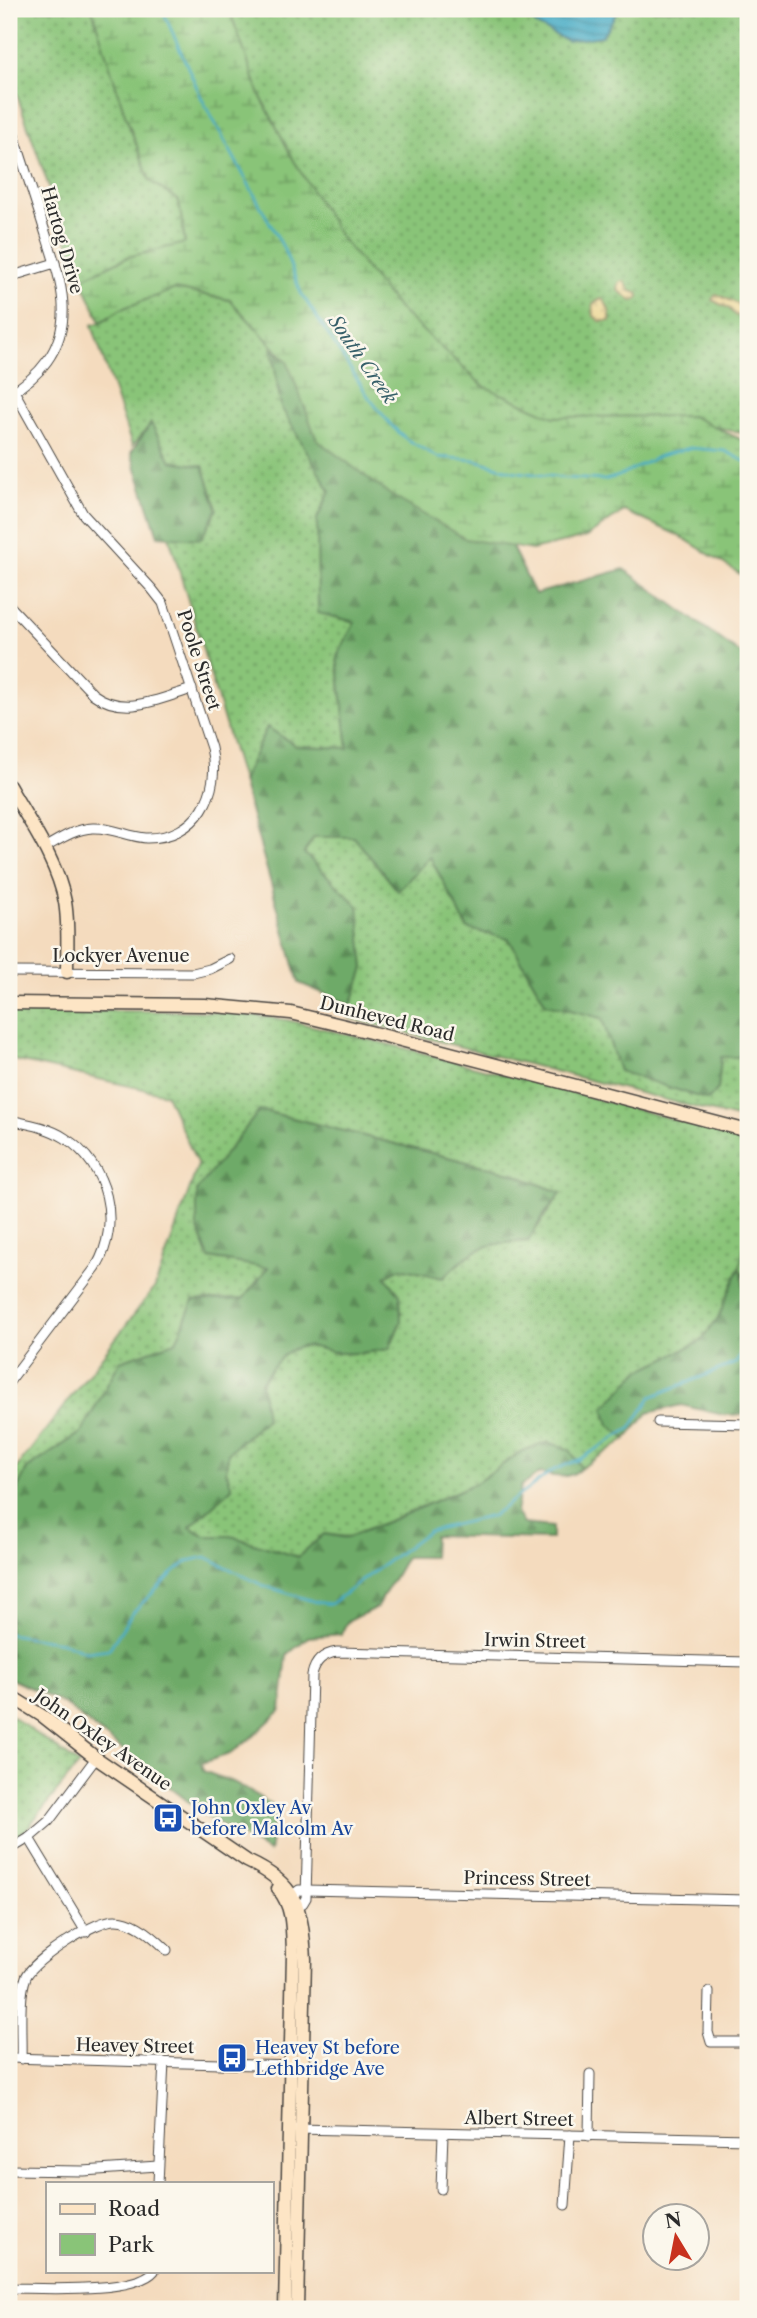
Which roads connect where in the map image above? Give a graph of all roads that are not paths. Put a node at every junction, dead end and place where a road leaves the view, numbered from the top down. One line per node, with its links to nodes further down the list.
1 (9, 119): 2 (street, Hartog Drive)
2 (13, 147): 3 (street, Hartog Drive)
3 (55, 262): 4 (street); 5 (street, Hartog Drive)
4 (9, 277)
5 (11, 392): 7 (street, Poole Street)
6 (9, 605): 7 (street)
7 (192, 689): 10 (street, Poole Street)
8 (9, 786): 9 (street)
9 (12, 800): 10 (street)
10 (44, 848): 13 (street)
11 (230, 959): 13 (street, Lockyer Avenue)
12 (9, 972): 13 (street, Lockyer Avenue)
13 (67, 972)
14 (9, 1003): 16 (street, Dunheved Road)
15 (9, 1120): 17 (street)
16 (748, 1131)
17 (9, 1382)
18 (658, 1422): 19 (street)
19 (748, 1424)
20 (748, 1661): 25 (street, Irwin Street)
21 (9, 1695): 22 (street, John Oxley Avenue)
22 (96, 1758): 23 (street); 27 (street, John Oxley Avenue)
23 (29, 1838): 24 (street); 28 (street)
24 (9, 1850)
25 (306, 1890): 26 (street, Princess Street); 27 (street, Princess Street)
26 (748, 1900)
27 (291, 1903): 35 (street)
28 (86, 1931): 29 (street); 33 (street)
29 (167, 1950)
30 (709, 1992): 31 (street)
31 (748, 2042)
32 (9, 2058): 33 (street, Heavey Street)
33 (21, 2059): 34 (street, Heavey Street)
34 (164, 2062): 35 (street, Heavey Street); 42 (street)
35 (296, 2066): 37 (street)
36 (590, 2074): 40 (street)
37 (295, 2129): 38 (street, Albert Street); 49 (street); 50 (street)
38 (443, 2133): 39 (street, Albert Street); 45 (street)
39 (570, 2135): 40 (street, Albert Street); 46 (street)
40 (589, 2136): 41 (street, Albert Street)
41 (748, 2139)
42 (158, 2165): 43 (street); 44 (street)
43 (9, 2170)
44 (158, 2182)
45 (441, 2189)
46 (565, 2205)
47 (153, 2272): 48 (street)
48 (9, 2288)
49 (285, 2309)
50 (297, 2309)

